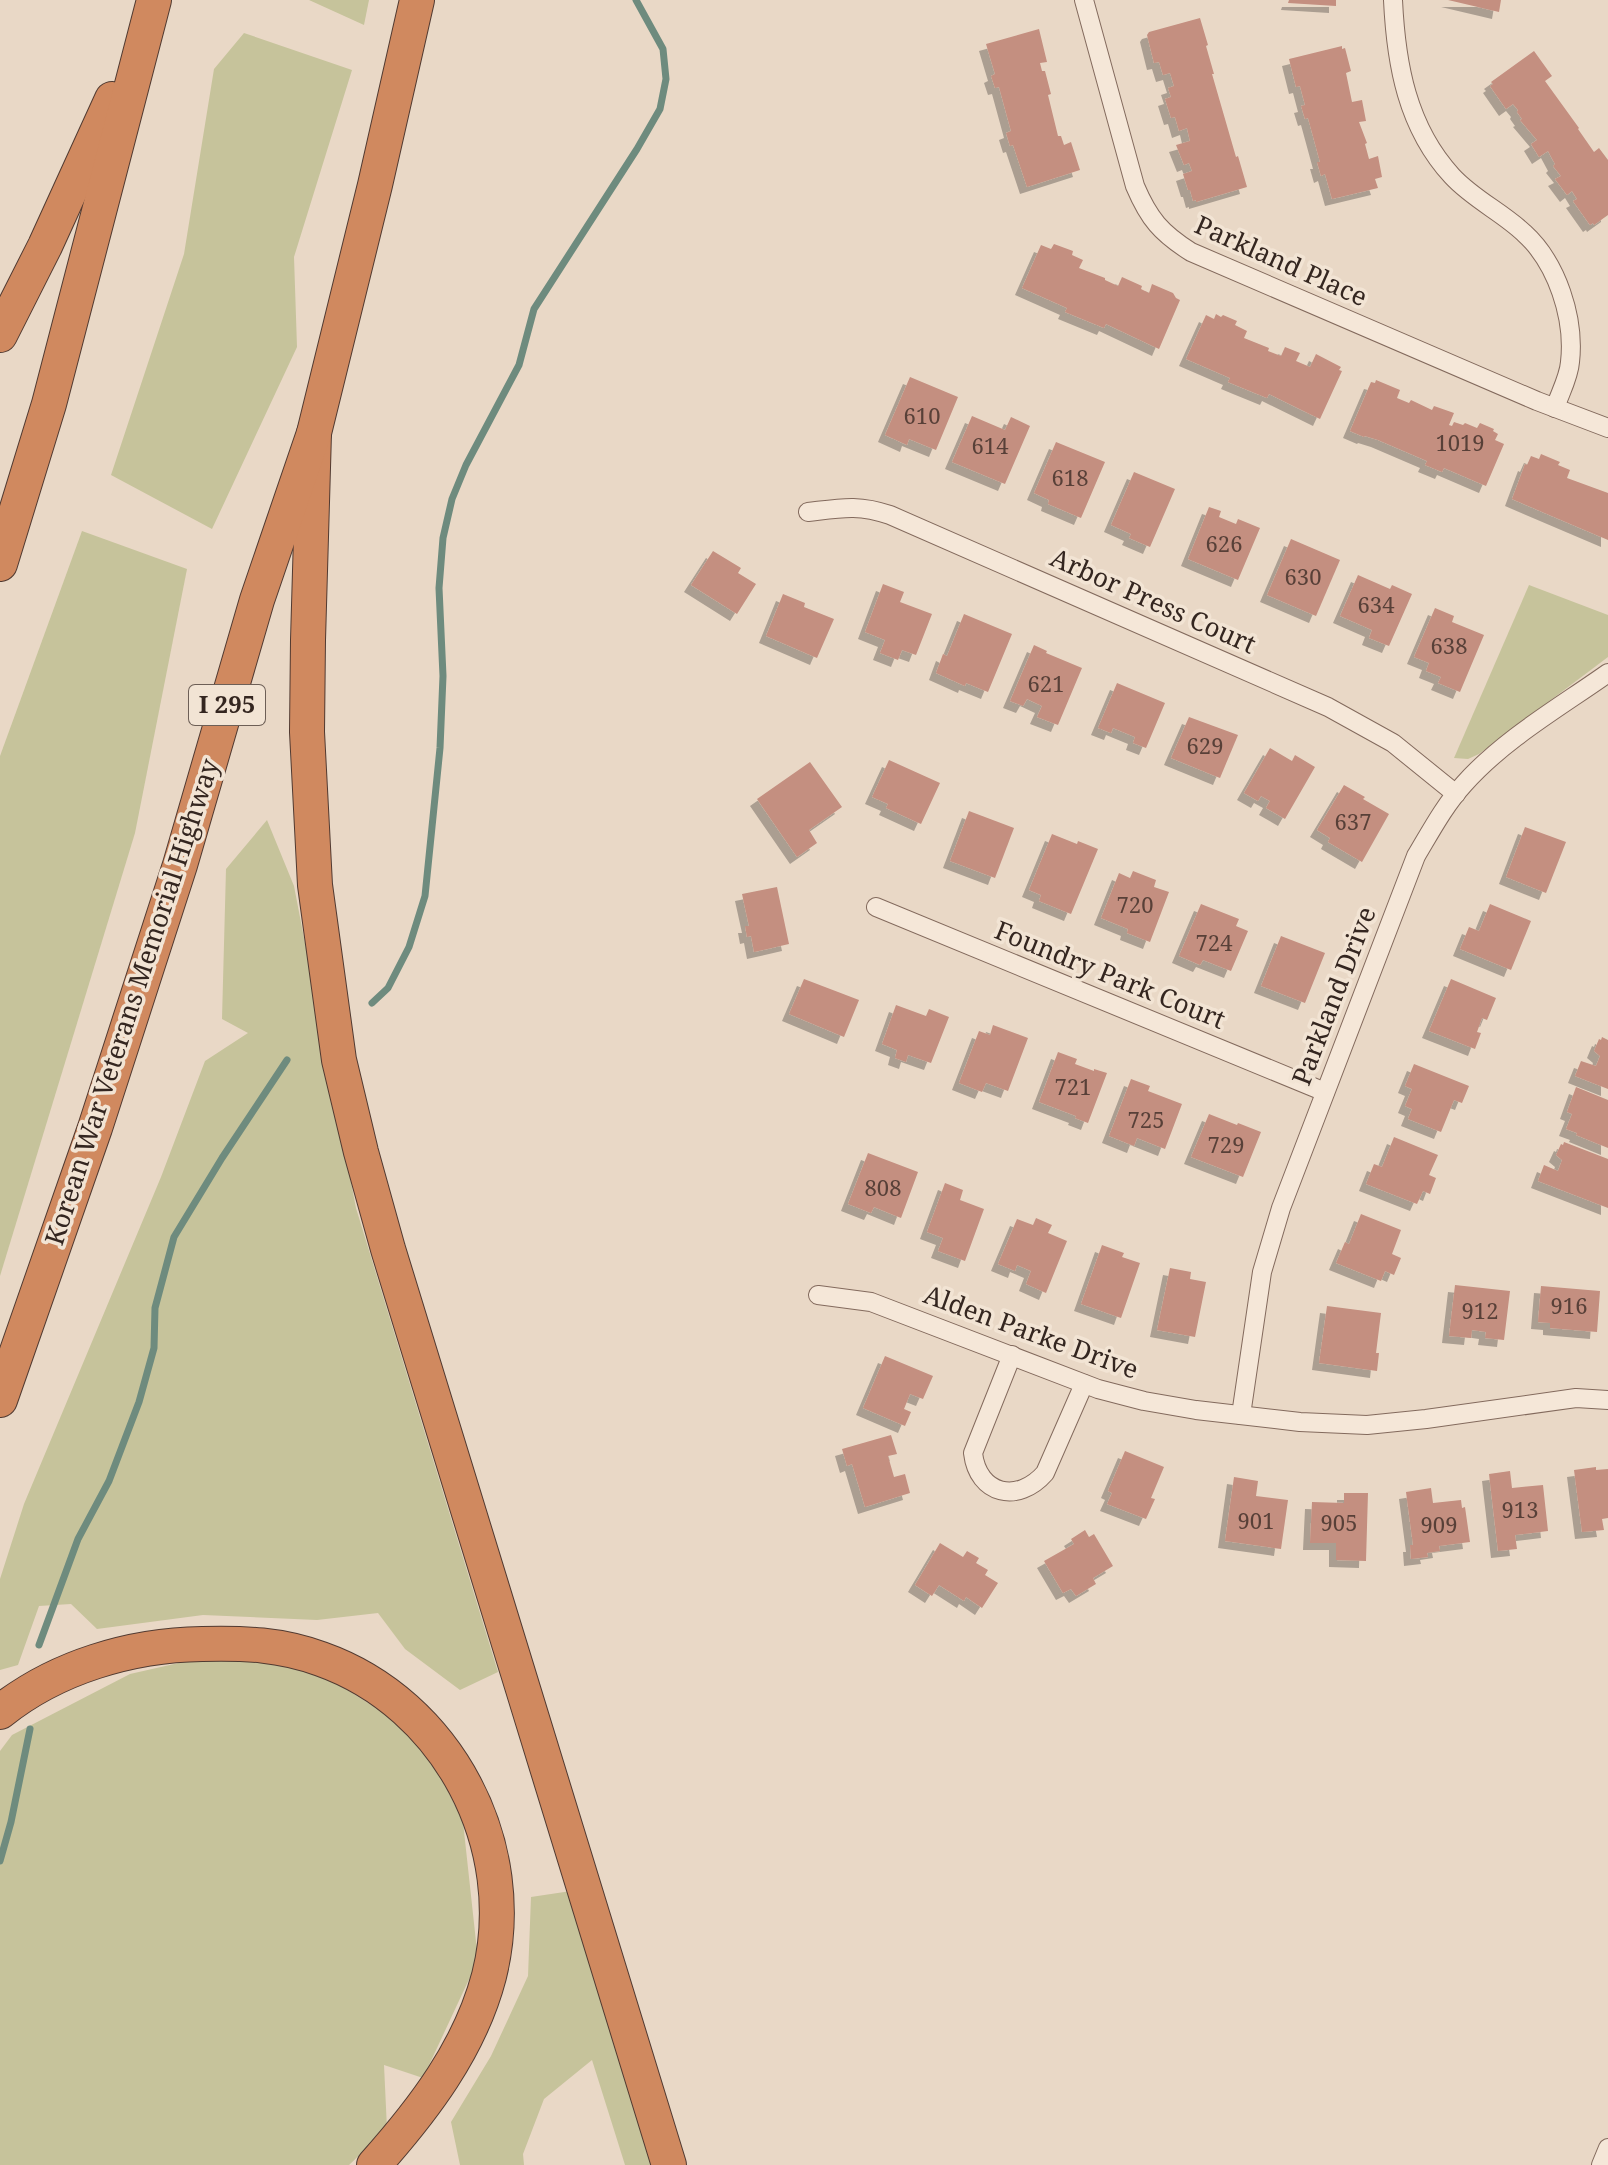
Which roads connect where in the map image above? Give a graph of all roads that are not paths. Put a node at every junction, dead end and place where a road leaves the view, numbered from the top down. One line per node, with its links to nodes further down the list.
1 (417, 0): 8 (highway, Korean War Veterans Memorial Highway / I 295)
2 (1084, 0): 6 (street, Parkland Place)
3 (1393, 0): 6 (street)
4 (152, 8): 5 (highway); 10 (highway)
5 (0, 335)
6 (1555, 408): 7 (street, Parkland Place)
7 (1608, 428)
8 (314, 433): 18 (highway, Korean War Veterans Memorial Highway / I 295); 24 (highway)
9 (808, 512): 12 (street, Arbor Press Court)
10 (0, 564)
11 (1608, 673): 12 (street, Parkland Drive)
12 (1456, 794): 14 (street, Parkland Drive)
13 (876, 907): 14 (street, Foundry Park Court)
14 (1325, 1092): 20 (street, Parkland Drive)
15 (818, 1295): 16 (street, Alden Parke Drive)
16 (1012, 1355): 17 (street, Alden Parke Drive); 17 (street)
17 (1084, 1384): 20 (street, Alden Parke Drive)
18 (0, 1400)
19 (1608, 1400): 20 (street, Alden Parke Drive)
20 (1241, 1415)
21 (0, 1712): 23 (highway)
22 (1608, 2148): 25 (street)
23 (374, 2165)
24 (669, 2165)
25 (1601, 2165)

